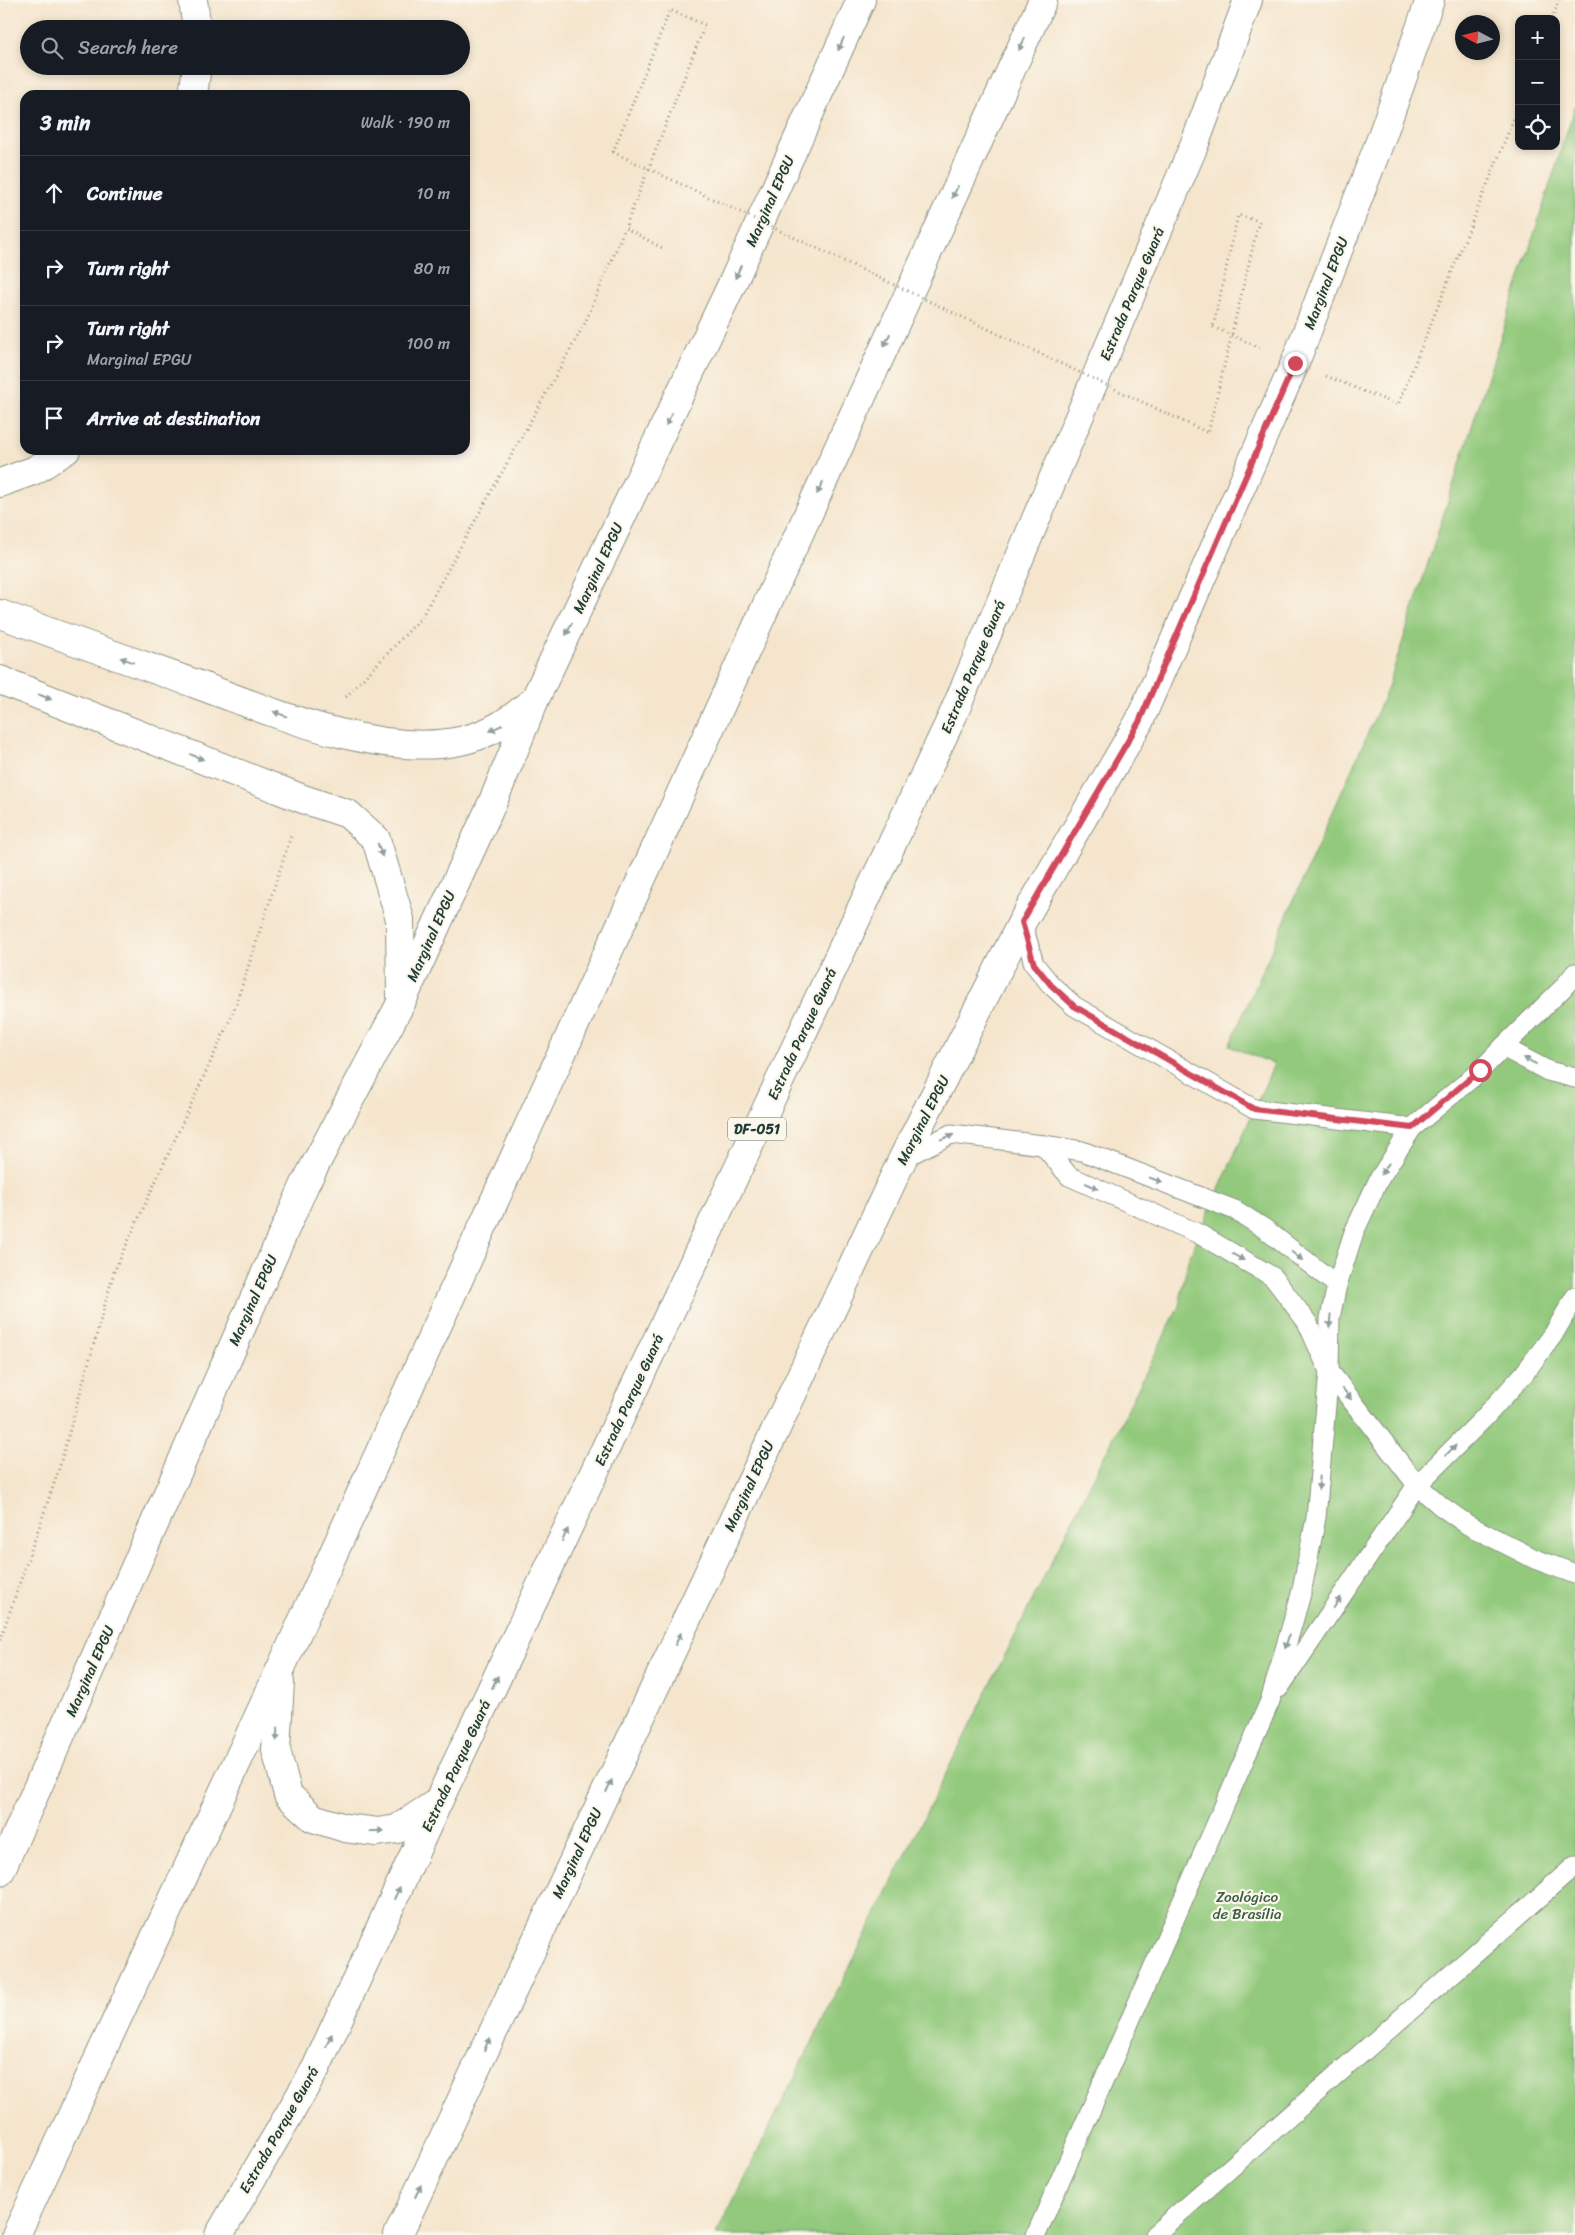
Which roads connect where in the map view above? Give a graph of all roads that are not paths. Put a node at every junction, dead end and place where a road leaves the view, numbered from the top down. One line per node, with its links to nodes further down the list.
1 (193, 0): 6 (main road)
2 (861, 0): 13 (main road, Marginal EPGU, one-way to 13)
3 (1043, 0): 27 (main road, one-way to 27)
4 (1248, 0): 29 (main road, Estrada Parque Guará / DF-051, one-way to 4)
5 (1430, 0): 14 (main road, Marginal EPGU)
6 (196, 20)
7 (196, 75): 8 (main road)
8 (194, 90)
9 (58, 455): 10 (main road)
10 (0, 483)
11 (0, 614): 13 (main road, one-way to 11)
12 (0, 680): 16 (main road, one-way to 16)
13 (535, 699): 16 (main road, Marginal EPGU)
14 (1022, 922): 19 (lane); 21 (main road, Marginal EPGU)
15 (1575, 973): 17 (lane)
16 (401, 1003): 31 (main road, Marginal EPGU)
17 (1503, 1047): 18 (lane, one-way to 17); 19 (lane)
18 (1575, 1078)
19 (1412, 1128): 22 (lane, one-way to 22)
20 (1043, 1145): 21 (lane, one-way to 20); 22 (lane, one-way to 22); 24 (lane, one-way to 24)
21 (903, 1158): 34 (main road, Marginal EPGU, one-way to 21)
22 (1337, 1285): 24 (lane, one-way to 24)
23 (1575, 1297): 25 (lane, one-way to 23)
24 (1329, 1371): 25 (lane, one-way to 25); 28 (lane, one-way to 28)
25 (1417, 1485): 26 (lane); 28 (lane, one-way to 25)
26 (1575, 1574)
27 (281, 1668): 29 (main road, one-way to 29); 32 (main road)
28 (1270, 1701): 35 (lane)
29 (438, 1802): 33 (main road, Estrada Parque Guará / DF-051, one-way to 29)
30 (1575, 1866): 36 (lane)
31 (0, 1872)
32 (16, 2235)
33 (219, 2235)
34 (398, 2235)
35 (1036, 2235)
36 (1154, 2235)

